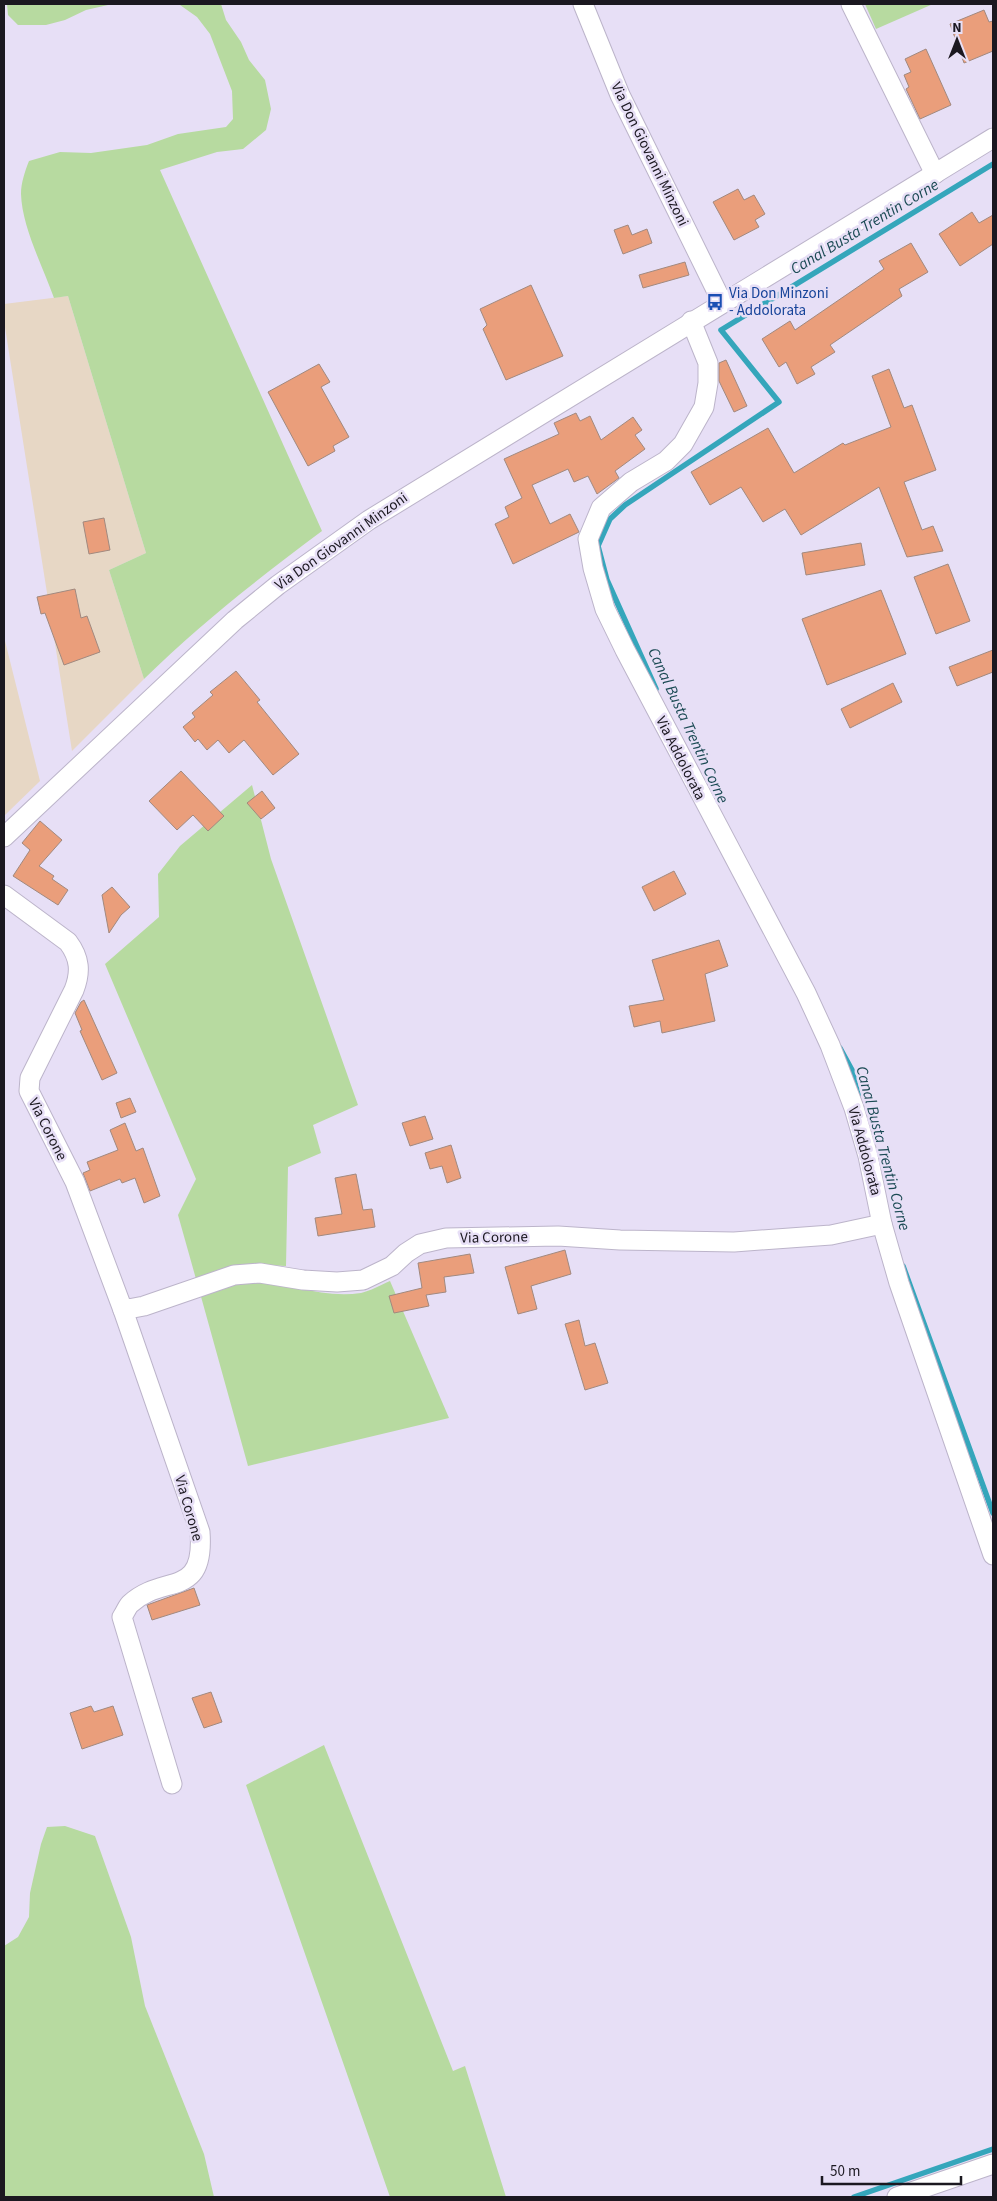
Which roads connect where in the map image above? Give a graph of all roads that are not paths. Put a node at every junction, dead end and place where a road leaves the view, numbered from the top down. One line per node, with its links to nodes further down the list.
1 (583, 4): 5 (street, Via Don Giovanni Minzoni)
2 (851, 4): 4 (street)
3 (993, 138): 4 (street, Via Don Giovanni Minzoni)
4 (935, 174): 5 (street, Via Don Giovanni Minzoni)
5 (722, 302): 6 (street, Via Don Giovanni Minzoni)
6 (691, 321): 7 (street, Via Don Giovanni Minzoni); 9 (street, Via Addolorata)
7 (4, 837)
8 (4, 896): 10 (street, Via Corone)
9 (882, 1224): 10 (street, Via Corone); 11 (street, Via Addolorata)
10 (123, 1310): 12 (street, Via Corone)
11 (993, 1556)
12 (172, 1784)
13 (993, 2164): 14 (street)
14 (897, 2197)

